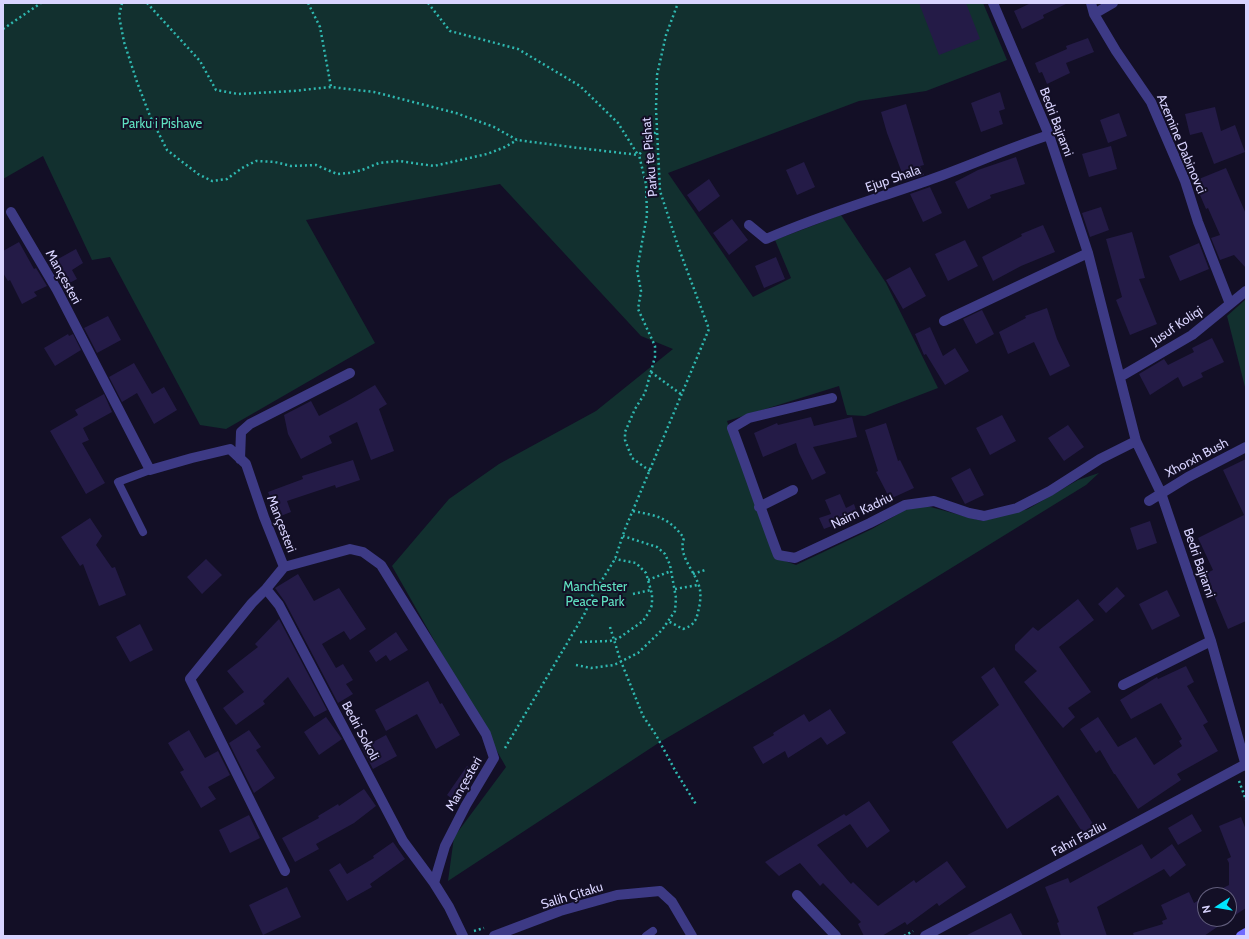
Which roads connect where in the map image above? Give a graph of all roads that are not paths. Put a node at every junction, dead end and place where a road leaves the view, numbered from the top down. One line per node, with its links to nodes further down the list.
1 (993, 3): 5 (street, Bedri Bajrami)
2 (1090, 3): 4 (street, Azemine Dabinovci)
3 (1113, 3): 4 (street)
4 (1094, 14): 10 (street, Azemine Dabinovci)
5 (1049, 135): 7 (street, Ejup Shala); 8 (street, Bedri Bajrami)
6 (11, 212): 18 (street, Mançesteri)
7 (749, 225)
8 (1088, 253): 11 (street); 13 (street, Bedri Bajrami)
9 (1246, 291): 10 (street, Jusuf Koliqi)
10 (1230, 304): 13 (street, Jusuf Koliqi)
11 (944, 321)
12 (350, 374): 17 (street)
13 (1120, 377): 15 (street, Bedri Bajrami)
14 (832, 398): 22 (street, Naim Kadriu)
15 (1136, 441): 20 (street, Bedri Bajrami); 22 (street, Naim Kadriu)
16 (1246, 447): 20 (street, Xhorxh Bush)
17 (240, 459): 18 (street); 24 (street, Mançesteri)
18 (150, 470): 23 (lane)
19 (793, 490): 22 (street)
20 (1161, 493): 21 (street); 26 (street, Bedri Bajrami)
21 (1149, 501)
22 (759, 506)
23 (143, 532)
24 (284, 567): 25 (street); 30 (street, Mançesteri)
25 (266, 589): 29 (street); 30 (street, Bedri Sokoli)
26 (1211, 642): 27 (street); 28 (street, Bedri Bajrami)
27 (1123, 685)
28 (1246, 765): 33 (street, Fahri Fazliu)
29 (285, 871)
30 (434, 883): 35 (street)
31 (797, 895): 39 (street)
32 (653, 931): 37 (lane)
33 (921, 932)
34 (1246, 933): 40 (main road)
35 (463, 936)
36 (494, 936): 38 (street, Salih Çitaku)
37 (646, 936)
38 (692, 936)
39 (836, 936)
40 (1241, 936)

